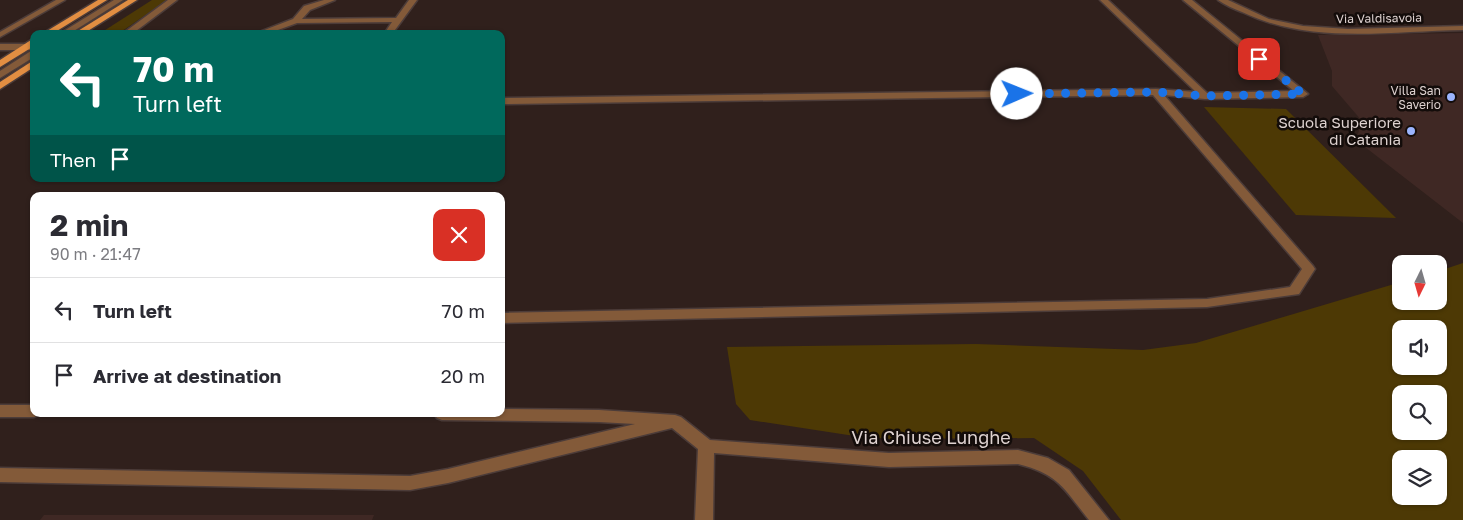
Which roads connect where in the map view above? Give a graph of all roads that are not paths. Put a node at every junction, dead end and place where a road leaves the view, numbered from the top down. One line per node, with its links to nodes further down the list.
1 (61, 0): 20 (street)
2 (103, 0): 14 (main road)
3 (119, 0): 15 (street)
4 (133, 0): 16 (main road)
5 (173, 0): 17 (street)
6 (330, 0): 12 (street)
7 (413, 0): 11 (street)
8 (1104, 0): 30 (street)
9 (1187, 0): 30 (street)
10 (1222, 0): 13 (street, Via Valdisavoia)
11 (398, 20): 12 (street); 19 (street)
12 (296, 21): 18 (street)
13 (1463, 28)
14 (53, 30)
15 (70, 30)
16 (84, 30)
17 (132, 30)
18 (270, 30)
19 (391, 30)
20 (0, 35)
21 (30, 45): 23 (street)
22 (30, 46): 25 (main road)
23 (0, 47)
24 (30, 55): 27 (street)
25 (0, 64)
26 (30, 66): 28 (main road)
27 (0, 75)
28 (0, 86)
29 (1156, 92): 30 (street); 31 (street); 32 (street)
30 (1205, 96)
31 (505, 101)
32 (505, 318)
33 (0, 411): 34 (street)
34 (30, 411)
35 (505, 415): 36 (street)
36 (674, 421): 37 (street); 38 (street)
37 (706, 446): 39 (street); 40 (street, Via Chiuse Lunghe)
38 (0, 475)
39 (704, 520)
40 (1100, 520)

